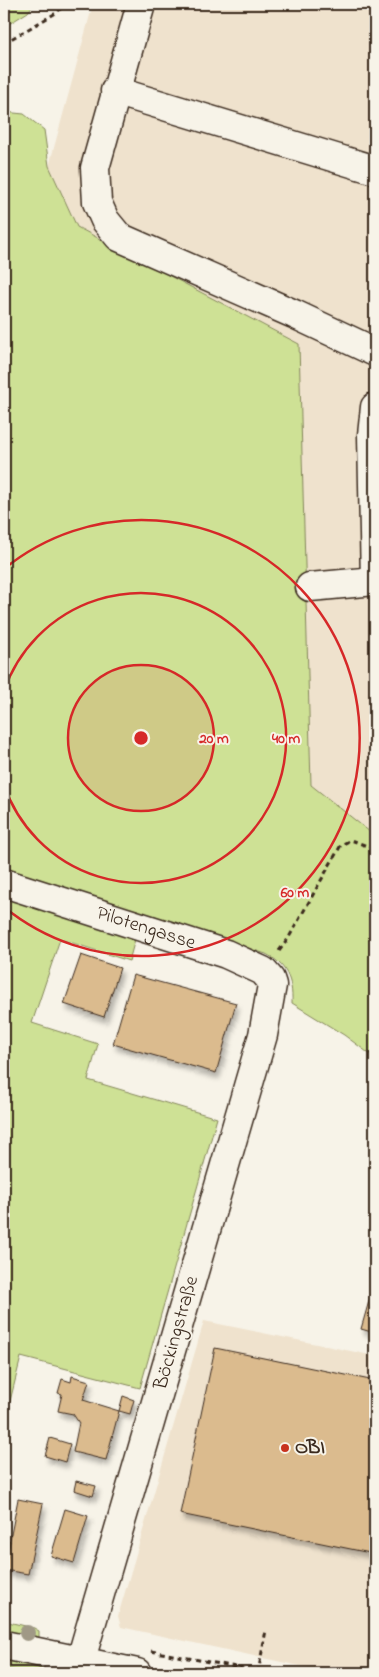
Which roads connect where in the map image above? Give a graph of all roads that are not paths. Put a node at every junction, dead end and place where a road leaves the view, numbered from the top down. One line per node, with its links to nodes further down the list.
1 (141, 4): 2 (street)
2 (115, 91): 3 (street); 4 (street)
3 (375, 170)
4 (375, 352)
5 (375, 407): 6 (street)
6 (374, 503): 7 (street)
7 (375, 581): 8 (street)
8 (310, 587)
9 (4, 884): 10 (street, Pilotengasse)
10 (268, 981): 13 (street, Böckingstraße)
11 (4, 1645): 13 (street)
12 (141, 1662): 13 (street)
13 (78, 1667)

